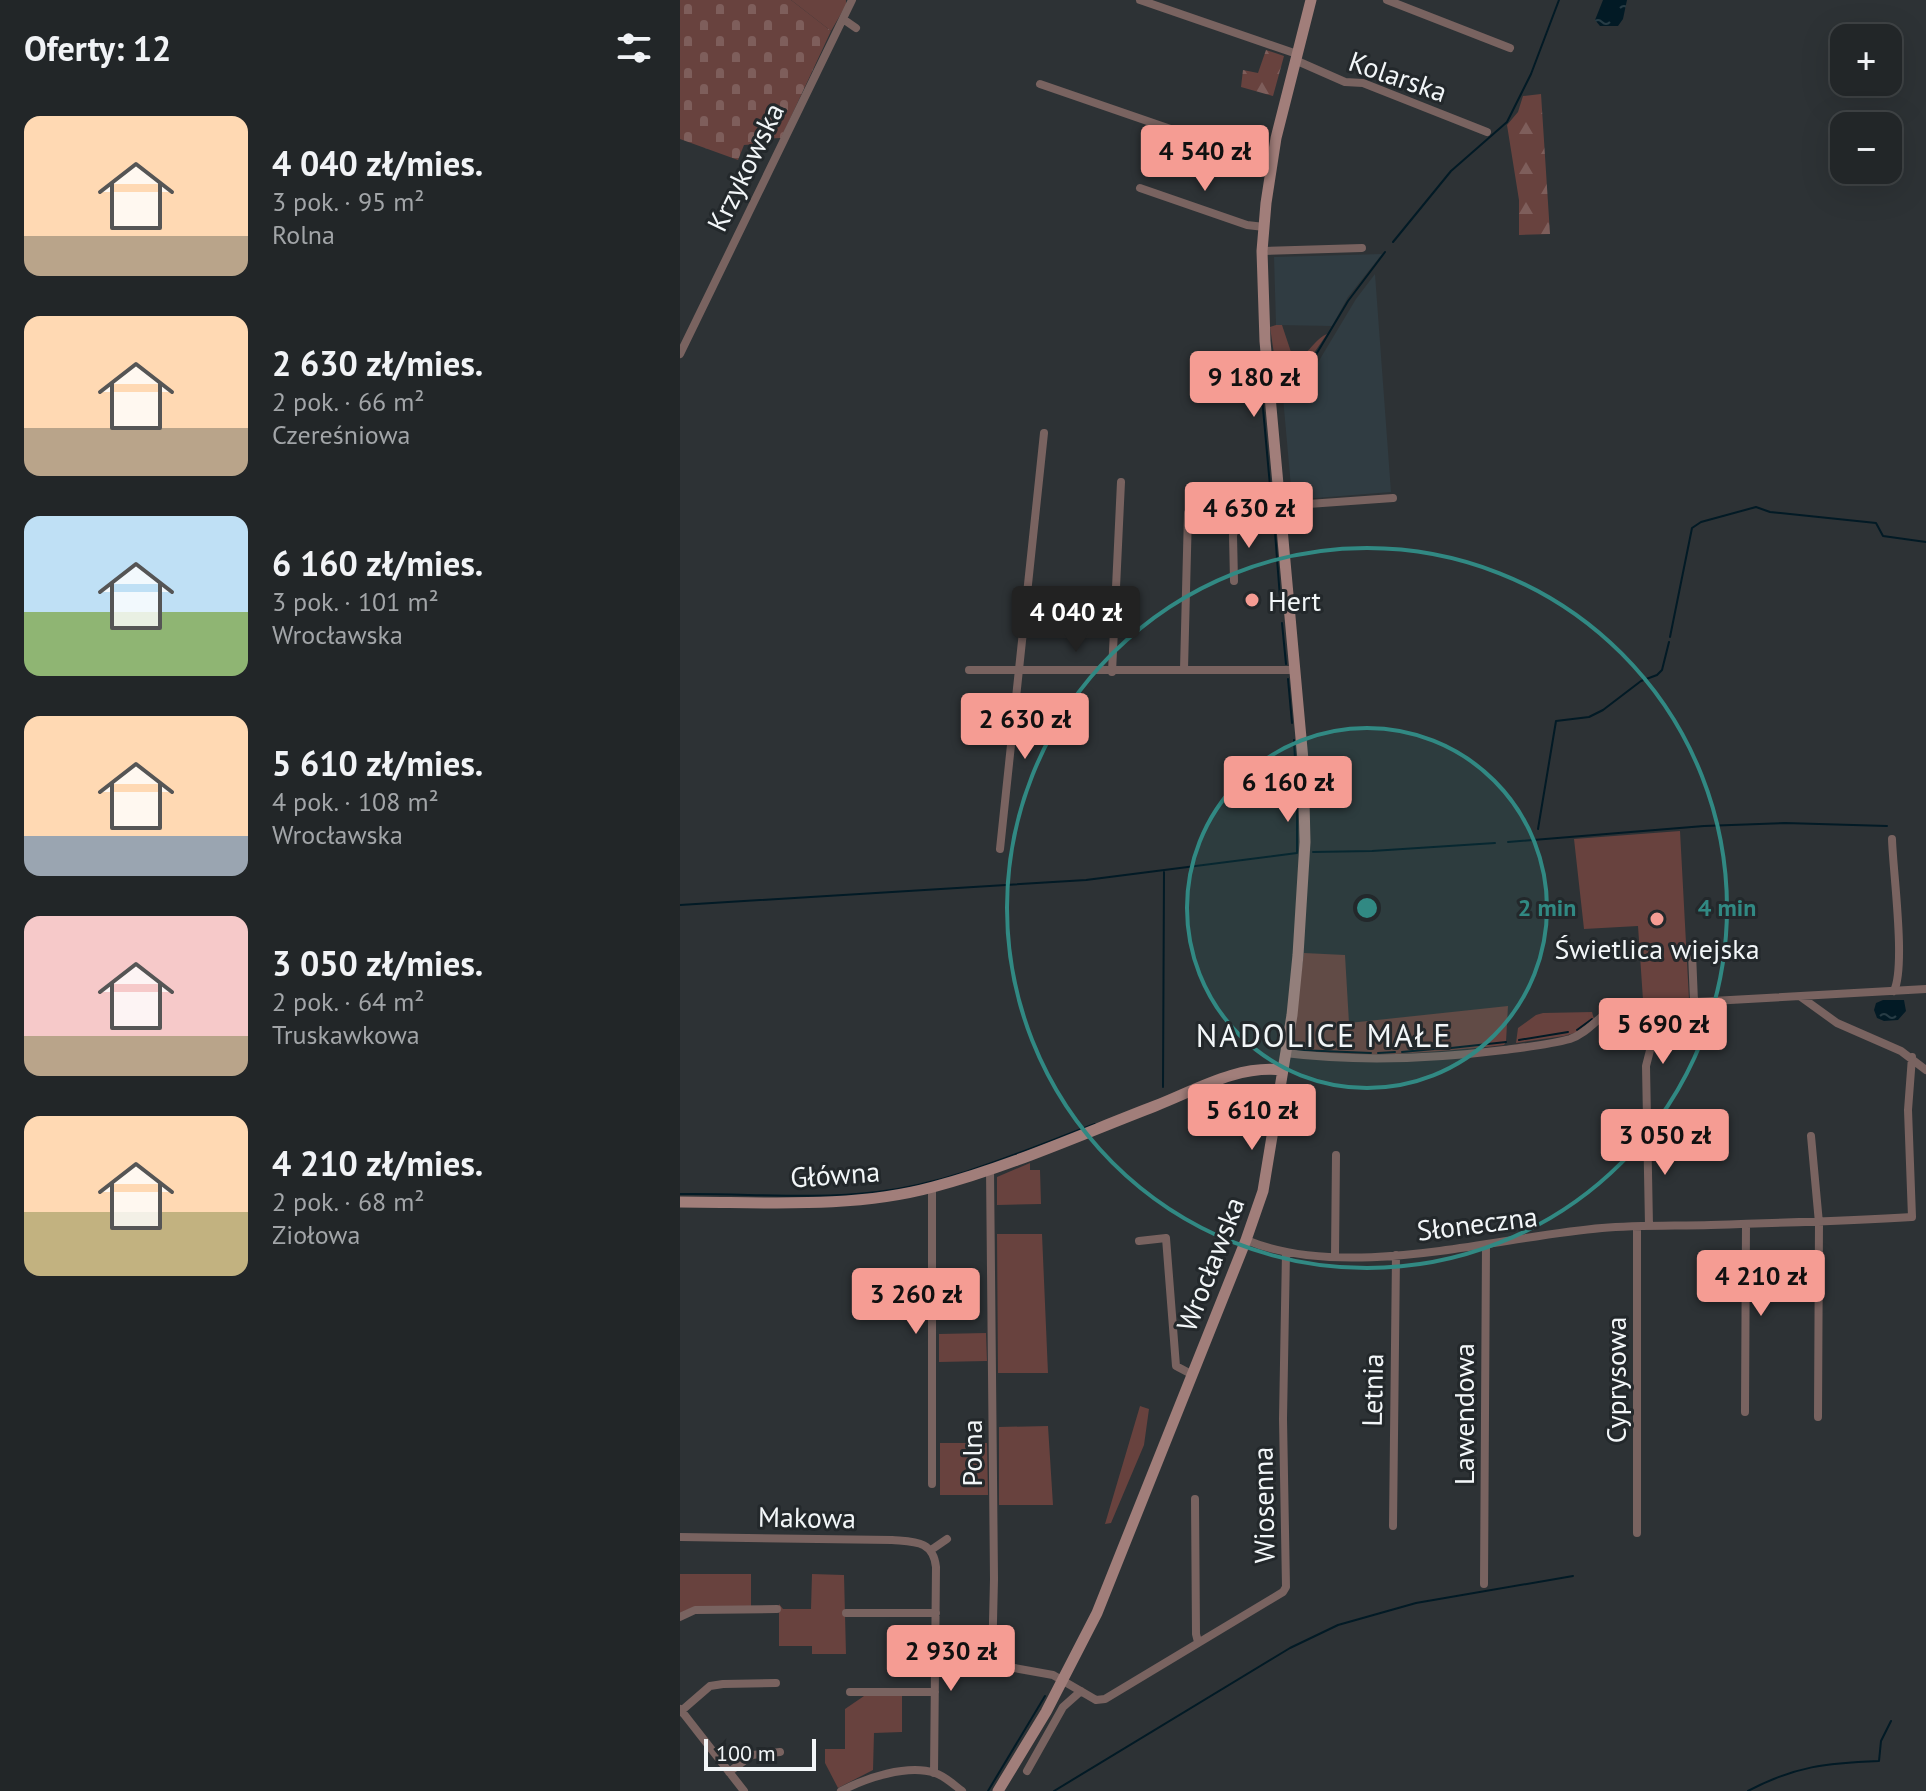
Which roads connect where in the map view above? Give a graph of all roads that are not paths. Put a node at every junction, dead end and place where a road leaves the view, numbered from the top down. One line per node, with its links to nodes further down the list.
1 (852, 0): 5 (street, Krzykowska)
2 (1140, 0): 8 (street, Kolarska)
3 (1311, 0): 8 (street)
4 (1387, 0): 7 (street)
5 (843, 19): 6 (street); 16 (street, Krzykowska)
6 (856, 28)
7 (1510, 48)
8 (1296, 57): 10 (street, Kolarska); 11 (street)
9 (1040, 84): 11 (street)
10 (1487, 132)
11 (1272, 164): 13 (street)
12 (1140, 188): 13 (street)
13 (1264, 227): 15 (street)
14 (1362, 248): 15 (street)
15 (1262, 251): 20 (street, Wrocławska)
16 (680, 354)
17 (1044, 433): 27 (street)
18 (1121, 482): 28 (street)
19 (1393, 498): 20 (street)
20 (1280, 506): 22 (street, Wrocławska)
21 (1188, 513): 25 (street)
22 (1282, 524): 23 (street); 24 (street, Wrocławska)
23 (1234, 581)
24 (1294, 667): 25 (street); 37 (street, Wrocławska)
25 (1184, 669): 28 (street)
26 (969, 670): 27 (street)
27 (1020, 670): 28 (street); 30 (street)
28 (1112, 672)
29 (1892, 839): 33 (street)
30 (1000, 849)
31 (1692, 953): 35 (street)
32 (1926, 989): 33 (street)
33 (1894, 991): 34 (street)
34 (1801, 996): 35 (street); 38 (street)
35 (1694, 1002): 36 (street)
36 (1657, 1004): 37 (street); 48 (street)
37 (1285, 1053): 39 (street, Wrocławska)
38 (1912, 1057): 40 (street); 46 (street, Słoneczna)
39 (1282, 1070): 43 (street); 50 (street, Wrocławska)
40 (1926, 1070)
41 (1811, 1136): 46 (street)
42 (1336, 1155): 55 (street)
43 (990, 1169): 44 (street, Główna); 72 (street, Polna)
44 (932, 1187): 45 (street, Główna); 59 (street)
45 (680, 1202)
46 (1819, 1223): 47 (street, Słoneczna); 58 (street)
47 (1746, 1224): 48 (street, Słoneczna); 57 (street)
48 (1649, 1226): 49 (street, Słoneczna)
49 (1637, 1227): 52 (street, Słoneczna); 62 (street, Cyprysowa)
50 (1246, 1240): 53 (street); 56 (street, Wrocławska)
51 (1139, 1241): 56 (street)
52 (1486, 1245): 54 (street, Słoneczna); 66 (street, Lawendowa)
53 (1286, 1252): 55 (street, Słoneczna); 71 (street, Wiosenna)
54 (1396, 1255): 55 (street, Słoneczna); 61 (street, Letnia)
55 (1335, 1257)
56 (1193, 1375): 72 (street, Wrocławska)
57 (1745, 1412)
58 (1818, 1417)
59 (932, 1484)
60 (1195, 1499): 71 (street)
61 (1393, 1526)
62 (1637, 1533)
63 (680, 1537): 65 (street, Makowa)
64 (947, 1539): 65 (street)
65 (931, 1550): 69 (street)
66 (1484, 1584)
67 (777, 1609): 70 (street)
68 (846, 1613): 69 (street)
69 (936, 1613): 76 (street)
70 (680, 1617)
71 (1198, 1642): 74 (street, Wiosenna)
72 (1063, 1680): 74 (street, Wiosenna); 85 (street, Wrocławska)
73 (776, 1683): 77 (street)
74 (1081, 1691): 79 (street)
75 (850, 1692): 76 (street)
76 (935, 1692): 81 (street)
77 (680, 1711): 80 (street)
78 (780, 1752): 80 (street)
79 (1027, 1771)
80 (729, 1772): 82 (street)
81 (934, 1773): 83 (street); 84 (street)
82 (744, 1791)
83 (841, 1791)
84 (962, 1791)
85 (998, 1791)

